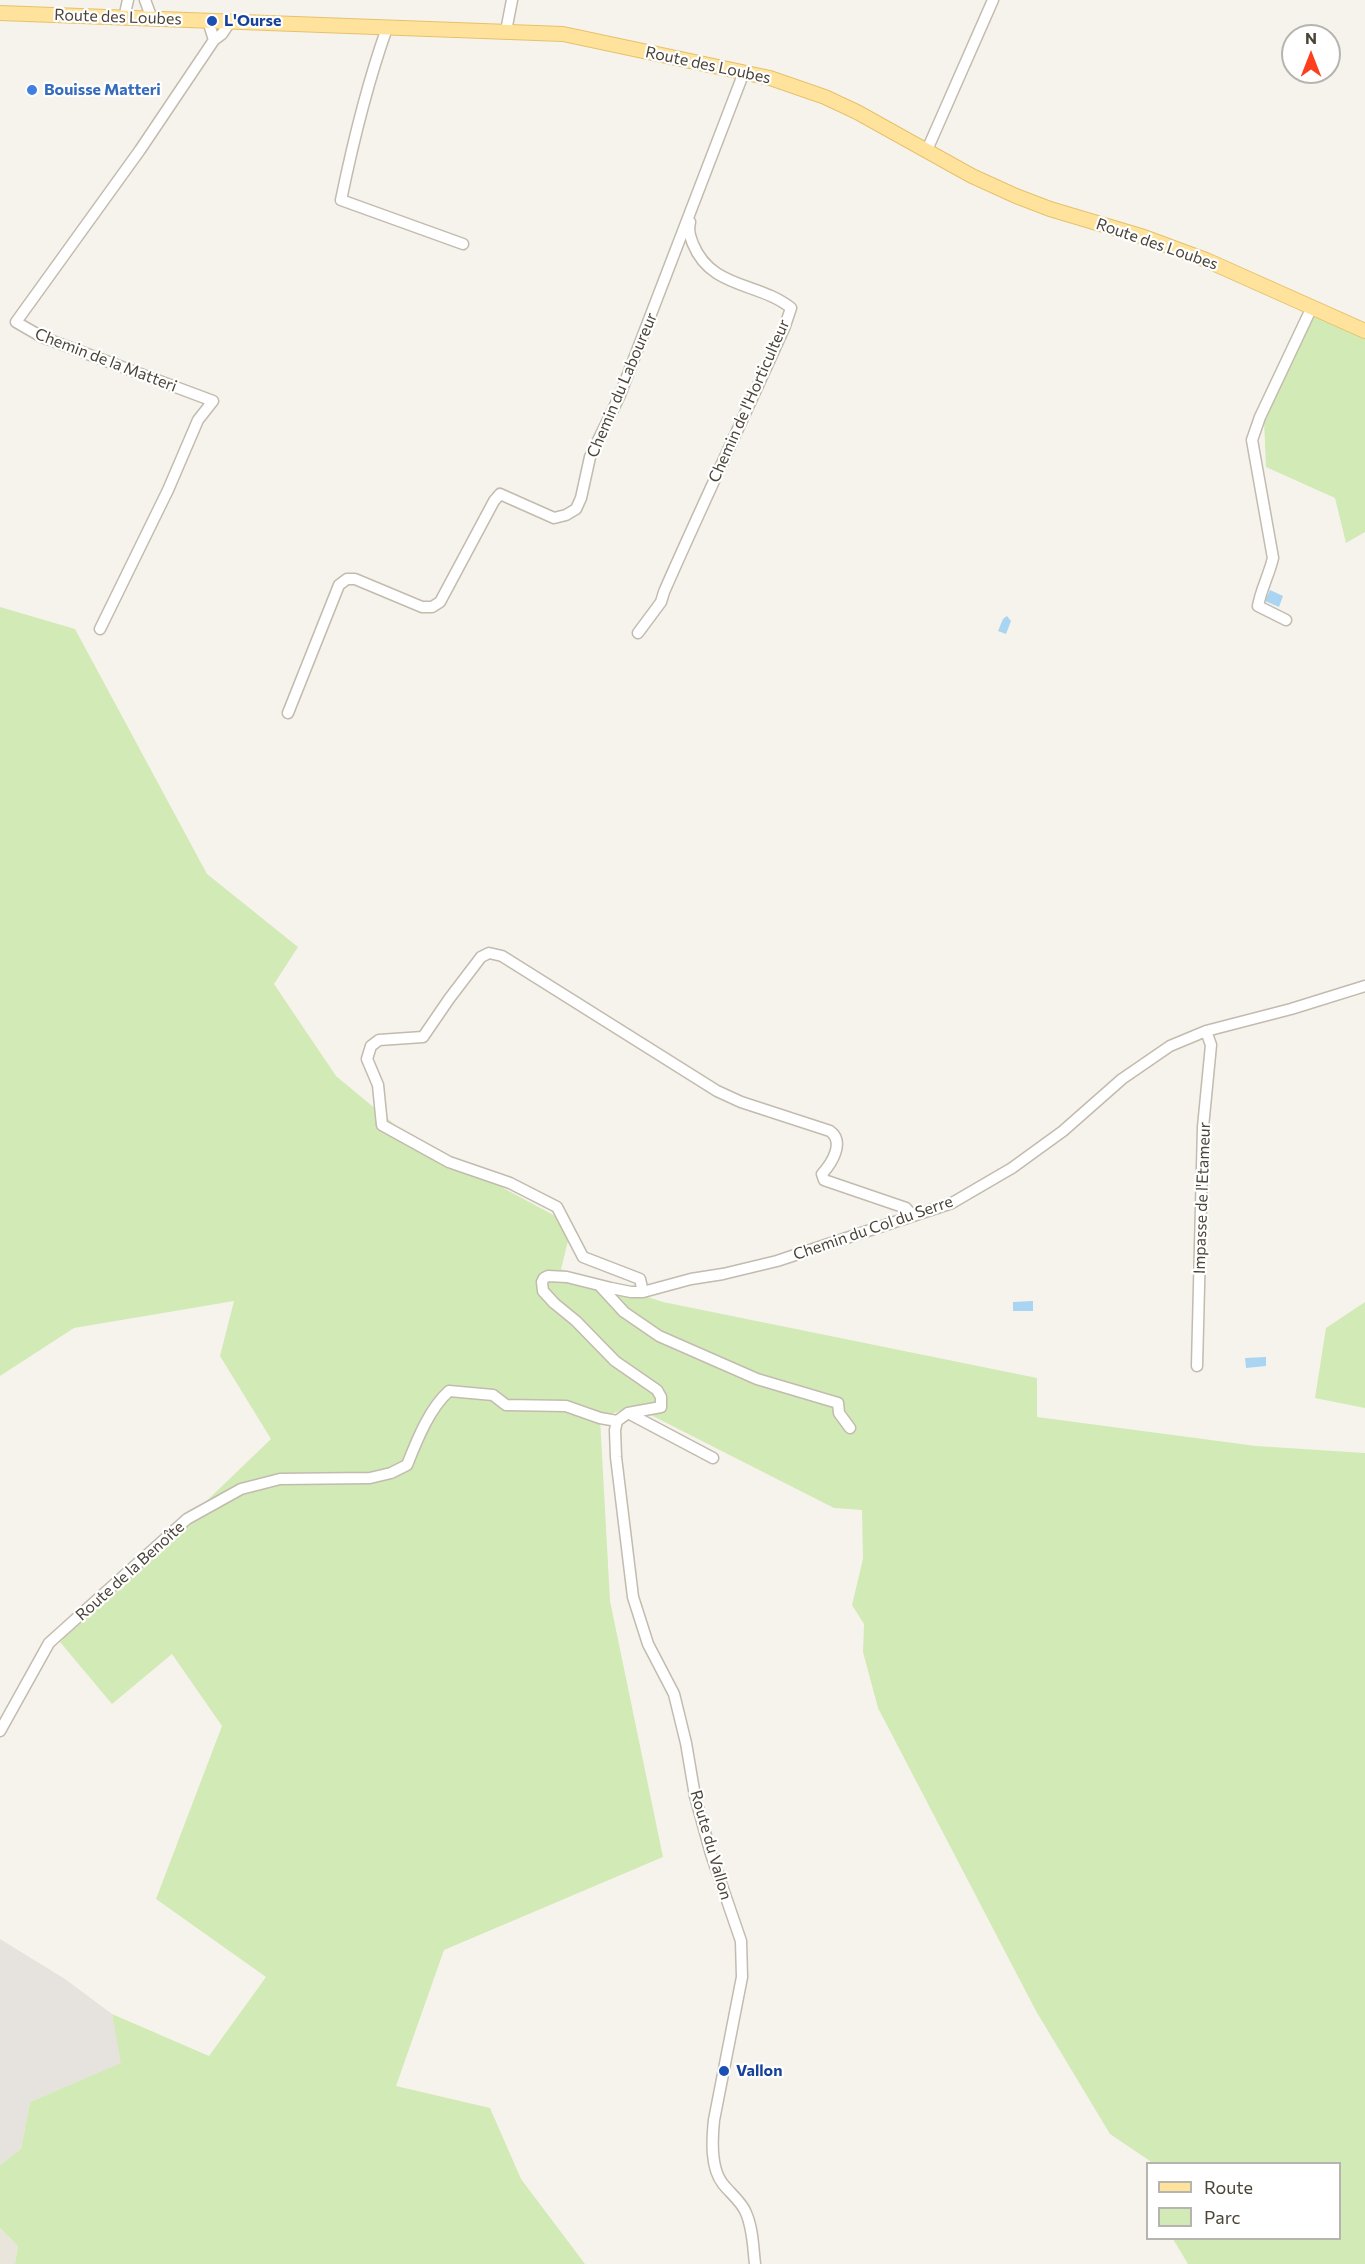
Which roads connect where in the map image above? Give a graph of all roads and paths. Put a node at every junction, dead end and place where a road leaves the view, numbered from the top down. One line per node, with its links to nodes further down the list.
1 (128, 0): 6 (street)
2 (145, 0): 7 (street)
3 (512, 0): 11 (street)
4 (993, 0): 14 (street)
5 (0, 13): 6 (main road, Route des Loubes)
6 (124, 18): 7 (main road, Route des Loubes)
7 (152, 19): 8 (main road, Route des Loubes)
8 (208, 21): 9 (main road, Route des Loubes); 12 (street)
9 (230, 22): 10 (main road, Route des Loubes); 12 (street, Chemin de la Matteri)
10 (387, 28): 11 (main road, Route des Loubes); 16 (street)
11 (506, 31): 13 (main road, Route des Loubes)
12 (214, 40): 20 (street, Chemin de la Matteri)
13 (744, 72): 14 (main road, Route des Loubes); 15 (street, Chemin du Laboureur)
14 (927, 150): 17 (main road, Route des Loubes)
15 (691, 210): 21 (street, Chemin de l'Horticulteur); 22 (street, Chemin du Laboureur)
16 (463, 244)
17 (1312, 307): 18 (main road, Route des Loubes); 19 (street)
18 (1365, 331)
19 (1286, 620)
20 (100, 629)
21 (638, 633)
22 (288, 713)
23 (1365, 986): 24 (street, Chemin du Col du Serre)
24 (1206, 1031): 25 (street, Chemin du Col du Serre); 28 (street, Impasse de l'Etameur)
25 (913, 1216): 27 (street, Chemin du Col du Serre); 27 (street)
26 (600, 1285): 27 (street, Chemin du Col du Serre); 29 (street, Chemin du Col du Serre); 31 (street)
27 (643, 1292)
28 (1197, 1366)
29 (628, 1413): 30 (street); 32 (street)
30 (617, 1421): 33 (street, Route de la Benoîte); 34 (street, Route du Vallon)
31 (850, 1428)
32 (713, 1458)
33 (0, 1731)
34 (755, 2264)

